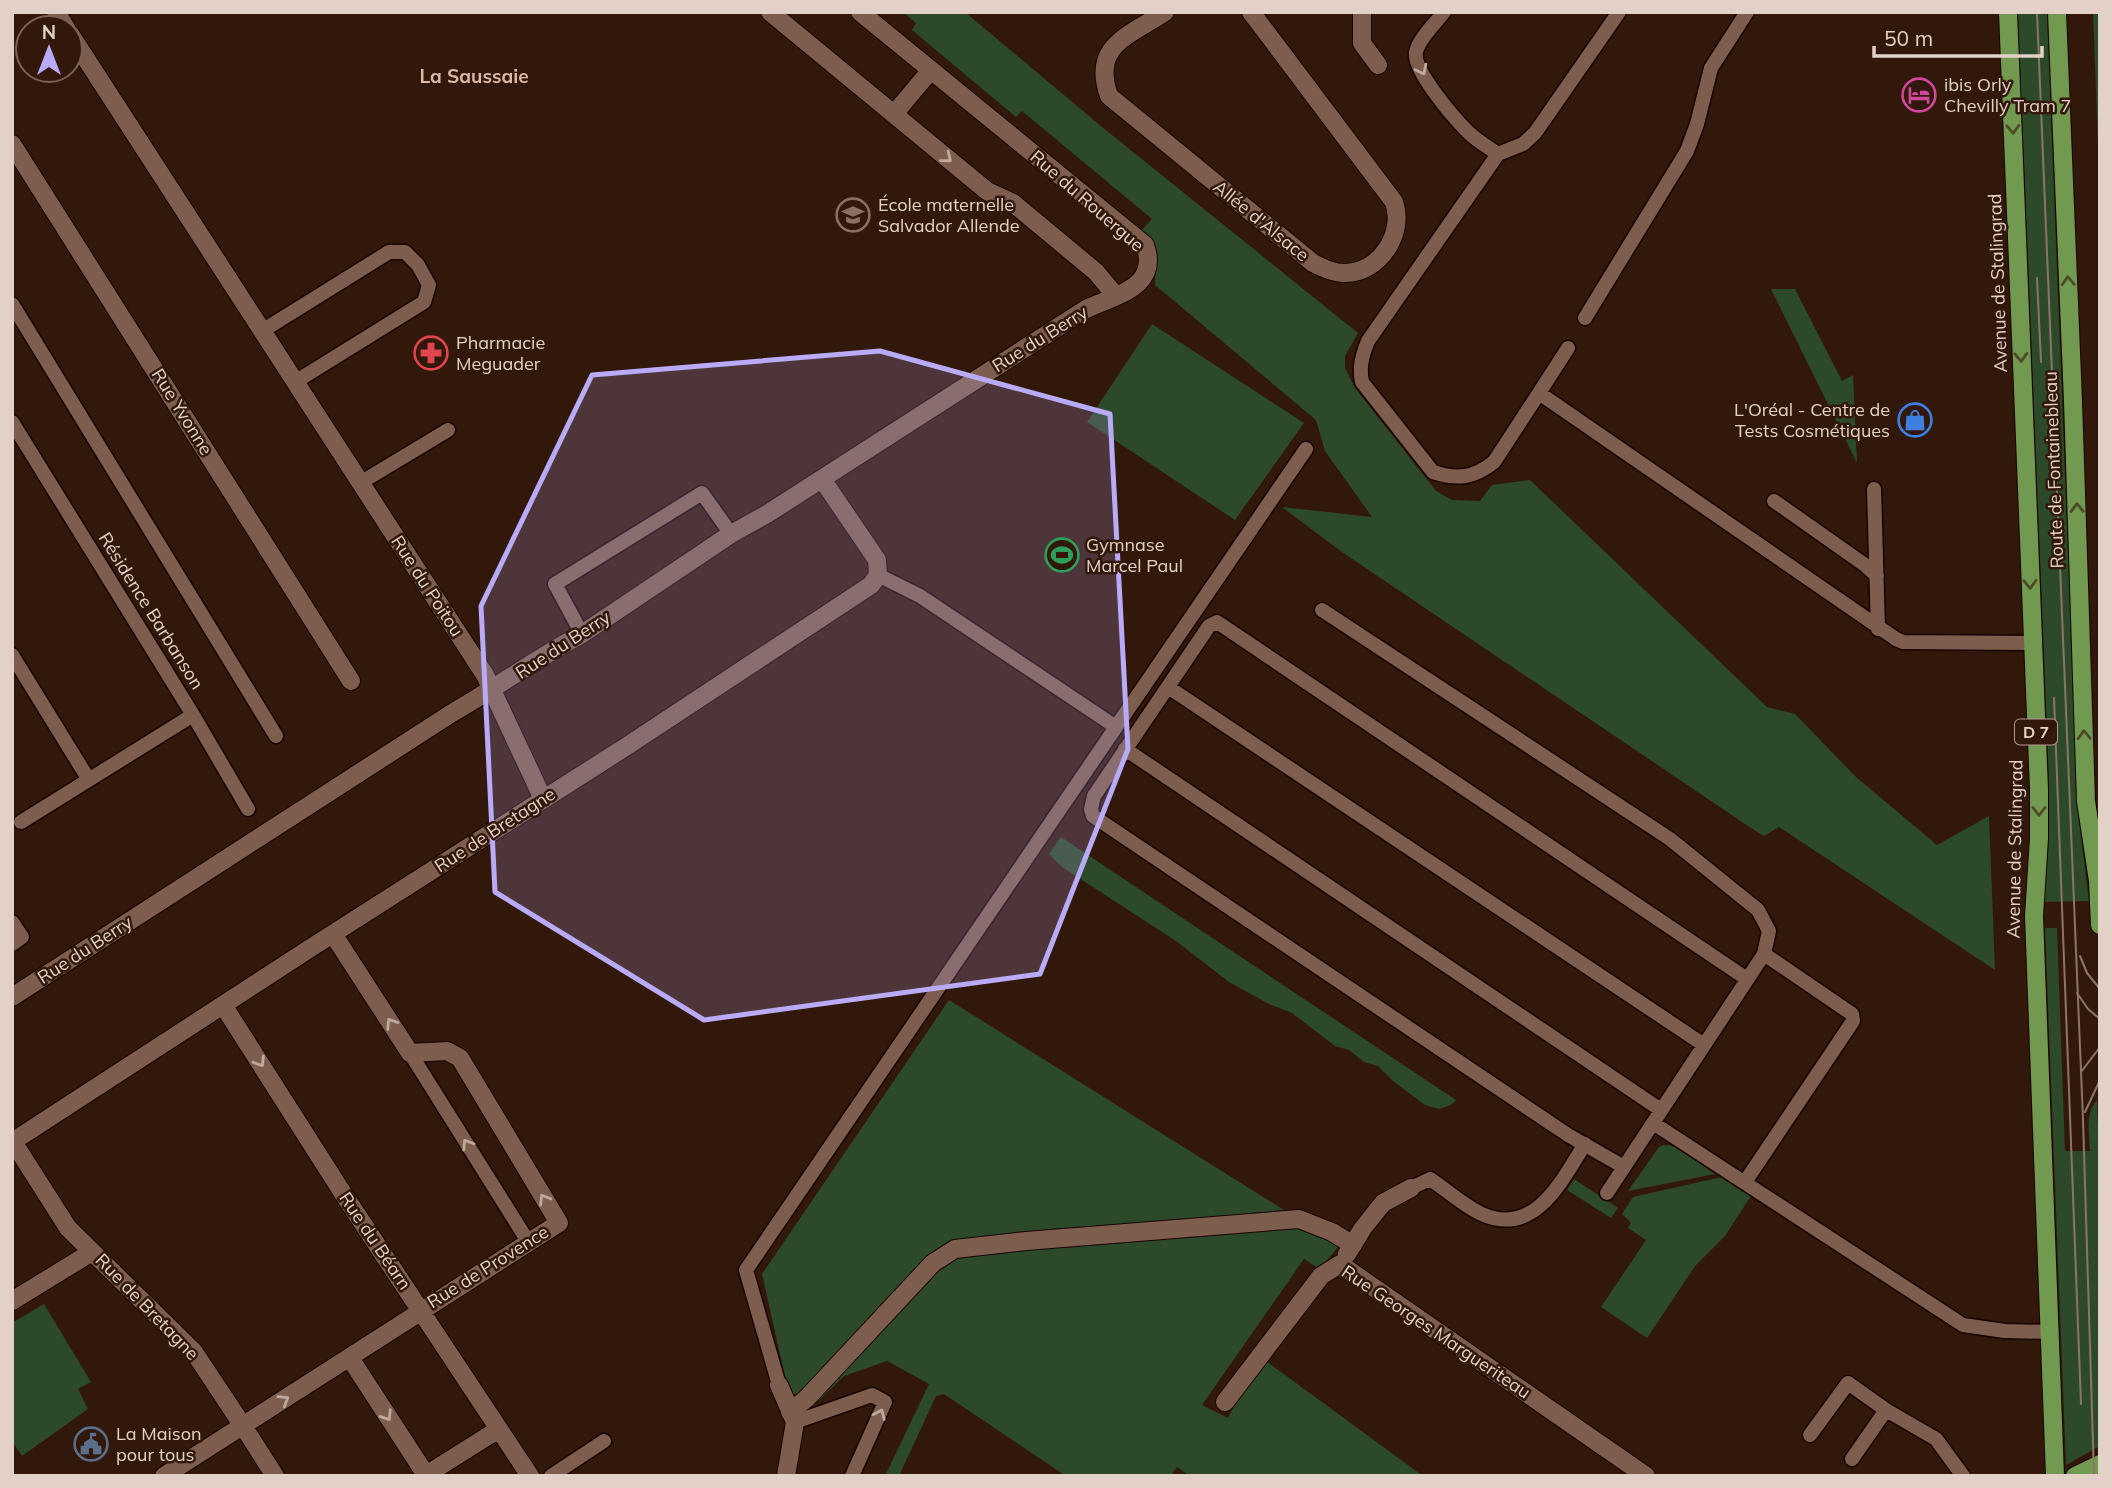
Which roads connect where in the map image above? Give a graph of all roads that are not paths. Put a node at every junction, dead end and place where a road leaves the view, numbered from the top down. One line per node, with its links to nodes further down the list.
1 (770, 12): 14 (street)
2 (860, 12): 13 (street, Rue du Rouergue)
3 (1165, 12): 4 (street, Allée d'Alsace)
4 (1251, 12)
5 (1362, 12): 12 (street)
6 (1444, 12): 16 (lane, one-way to 16)
7 (1619, 12): 16 (lane)
8 (1747, 12): 19 (lane)
9 (2008, 12): 37 (main road, Avenue de Stalingrad / D 7, one-way to 37)
10 (2057, 12): 50 (main road, Route de Fontainebleau, one-way to 10)
11 (84, 56): 20 (street, Rue du Poitou)
12 (1378, 65)
13 (931, 70): 14 (street); 17 (street, Rue du Rouergue)
14 (894, 114): 17 (street, one-way to 17)
15 (12, 144): 39 (street, Rue Yvonne)
16 (1499, 154): 23 (lane)
17 (1115, 295): 27 (street, Rue du Berry)
18 (12, 304): 44 (lane)
19 (1585, 318)
20 (262, 331): 22 (street, Rue du Poitou); 22 (lane)
21 (1568, 348): 23 (lane)
22 (295, 382): 28 (street, Rue du Poitou)
23 (1539, 393): 35 (lane)
24 (12, 422): 42 (lane, Résidence Barbanson)
25 (448, 430): 28 (lane)
26 (1306, 449): 43 (lane)
27 (822, 479): 31 (street, Rue du Berry); 32 (street)
28 (359, 483): 41 (street, Rue du Poitou)
29 (1874, 489): 33 (lane)
30 (1773, 501): 33 (lane)
31 (731, 534): 36 (street, Rue du Berry); 36 (lane)
32 (878, 575): 43 (lane); 47 (street, Rue de Bretagne)
33 (1877, 576): 35 (lane)
34 (1322, 610): 55 (lane)
35 (1878, 629): 37 (lane)
36 (582, 634): 41 (street, Rue du Berry)
37 (2033, 643): 75 (main road, Avenue de Stalingrad / D 7, one-way to 75)
38 (12, 655): 46 (lane)
39 (351, 681)
40 (1168, 687): 45 (lane); 56 (lane); 59 (lane)
41 (492, 691): 47 (street, Rue du Poitou); 57 (street, Rue du Berry)
42 (193, 715): 46 (lane, Résidence Barbanson); 48 (lane)
43 (1116, 727): 77 (lane)
44 (276, 736)
45 (1125, 749): 61 (lane); 64 (lane)
46 (89, 780): 49 (lane, Résidence Barbanson)
47 (543, 799): 53 (street, Rue de Bretagne)
48 (248, 809)
49 (21, 822)
50 (2099, 881): 52 (main road, Route de Fontainebleau)
51 (12, 922): 54 (lane)
52 (2100, 925)
53 (333, 934): 58 (street, Rue de Bretagne); 60 (street, one-way to 53)
54 (12, 944)
55 (1764, 954): 56 (lane); 66 (lane)
56 (1747, 979): 59 (lane)
57 (15, 990)
58 (223, 1004): 63 (street, Rue de Bretagne); 74 (street, Rue du Béarn, one-way to 74)
59 (1704, 1045): 61 (lane)
60 (410, 1053): 69 (lane, one-way to 60); 69 (street, Rue de Provence, one-way to 60)
61 (1661, 1110): 62 (lane)
62 (1653, 1123): 65 (lane); 66 (lane)
63 (13, 1141): 71 (street, Rue de Bretagne)
64 (1585, 1144): 65 (lane); 67 (lane)
65 (1624, 1167): 68 (lane)
66 (1745, 1182): 75 (lane)
67 (1411, 1188): 70 (street)
68 (1607, 1193)
69 (529, 1243): 74 (street, Rue de Provence)
70 (1353, 1245): 72 (street); 80 (street)
71 (92, 1252): 73 (street); 81 (street, Rue de Bretagne)
72 (1340, 1264): 78 (street, Rue Georges Margueriteau); 87 (street, Rue Georges Margueriteau)
73 (12, 1301)
74 (421, 1309): 76 (street, Rue de Provence); 82 (street, Rue du Béarn)
75 (2050, 1332): 97 (main road, Avenue de Stalingrad / D 7)
76 (350, 1358): 81 (street, Rue de Provence, one-way to 76); 88 (street, one-way to 88)
77 (779, 1385): 80 (street)
78 (1225, 1402)
79 (1886, 1410): 83 (lane); 85 (lane); 96 (lane)
80 (793, 1417): 93 (street); 94 (lane, one-way to 80)
81 (243, 1426): 89 (street, Rue de Provence); 90 (street, Rue de Bretagne)
82 (499, 1429): 88 (street); 91 (street, Rue du Béarn)
83 (1810, 1435)
84 (604, 1441): 92 (lane)
85 (1852, 1459)
86 (2100, 1464): 98 (main road)
87 (1625, 1470): 95 (street, Rue Georges Margueriteau)
88 (426, 1475)
89 (164, 1476)
90 (275, 1476)
91 (530, 1476)
92 (551, 1476)
93 (786, 1476)
94 (852, 1476)
95 (1646, 1476)
96 (1963, 1476)
97 (2055, 1476)
98 (2075, 1476)

